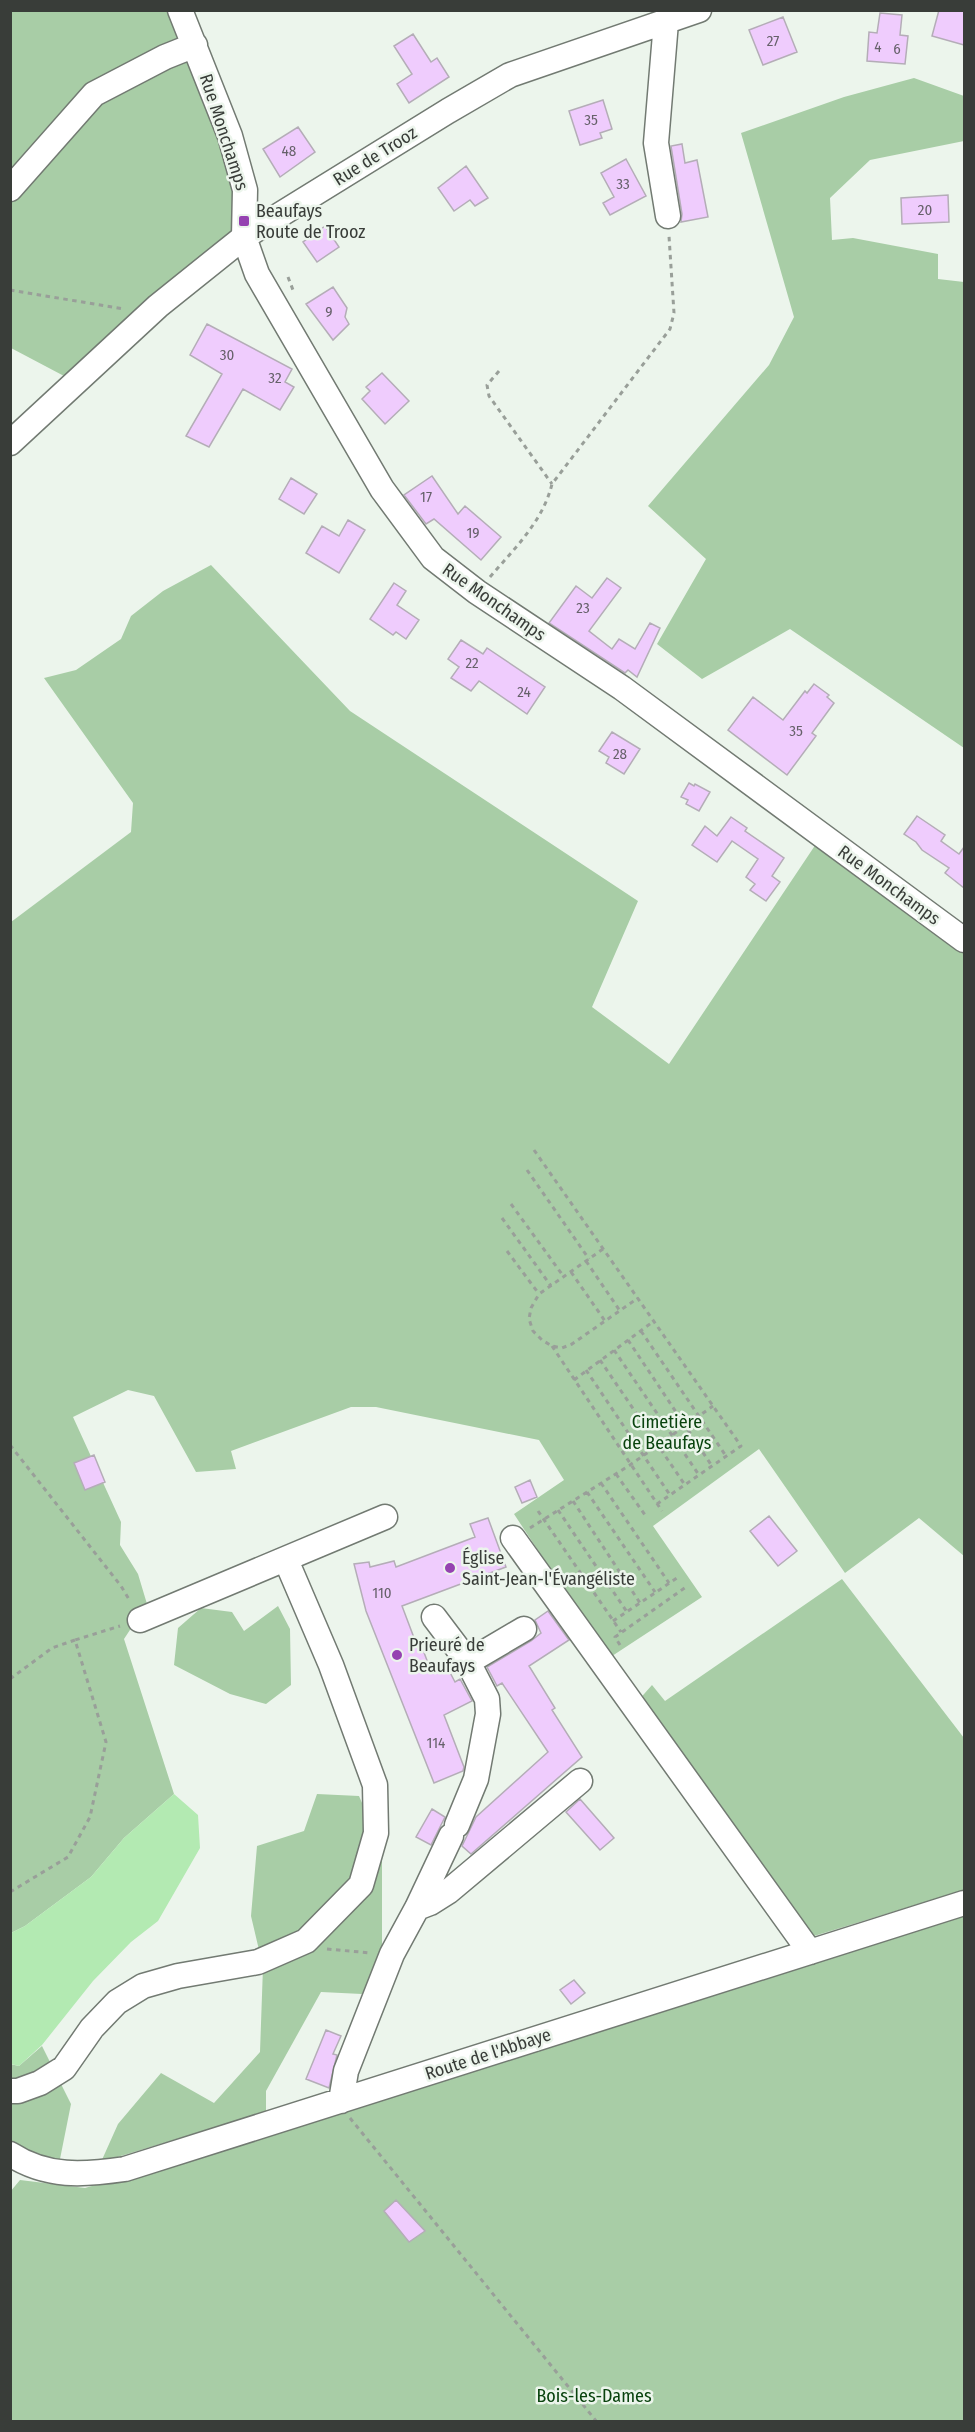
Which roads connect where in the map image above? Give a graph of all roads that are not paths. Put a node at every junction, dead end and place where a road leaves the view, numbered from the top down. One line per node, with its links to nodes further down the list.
1 (180, 10): 4 (street, Rue Monchamps)
2 (699, 10): 3 (street, Rue de Trooz)
3 (666, 22): 6 (street); 7 (street, Rue de Trooz)
4 (195, 45): 5 (street); 7 (street, Rue Monchamps)
5 (10, 189)
6 (668, 216)
7 (244, 237): 8 (street, Rue de Trooz); 9 (street, Rue Monchamps)
8 (10, 443)
9 (964, 940)
10 (386, 1517): 12 (street)
11 (513, 1538): 20 (street)
12 (286, 1560): 14 (street); 21 (street)
13 (434, 1617): 16 (street)
14 (140, 1620)
15 (524, 1629): 16 (street)
16 (468, 1662): 19 (street)
17 (580, 1781): 19 (street)
18 (964, 1903): 20 (street, Route de l'Abbaye)
19 (417, 1908): 22 (street)
20 (810, 1952): 22 (street, Route de l'Abbaye)
21 (10, 2091)
22 (341, 2101): 23 (street, Route de l'Abbaye)
23 (10, 2154)

